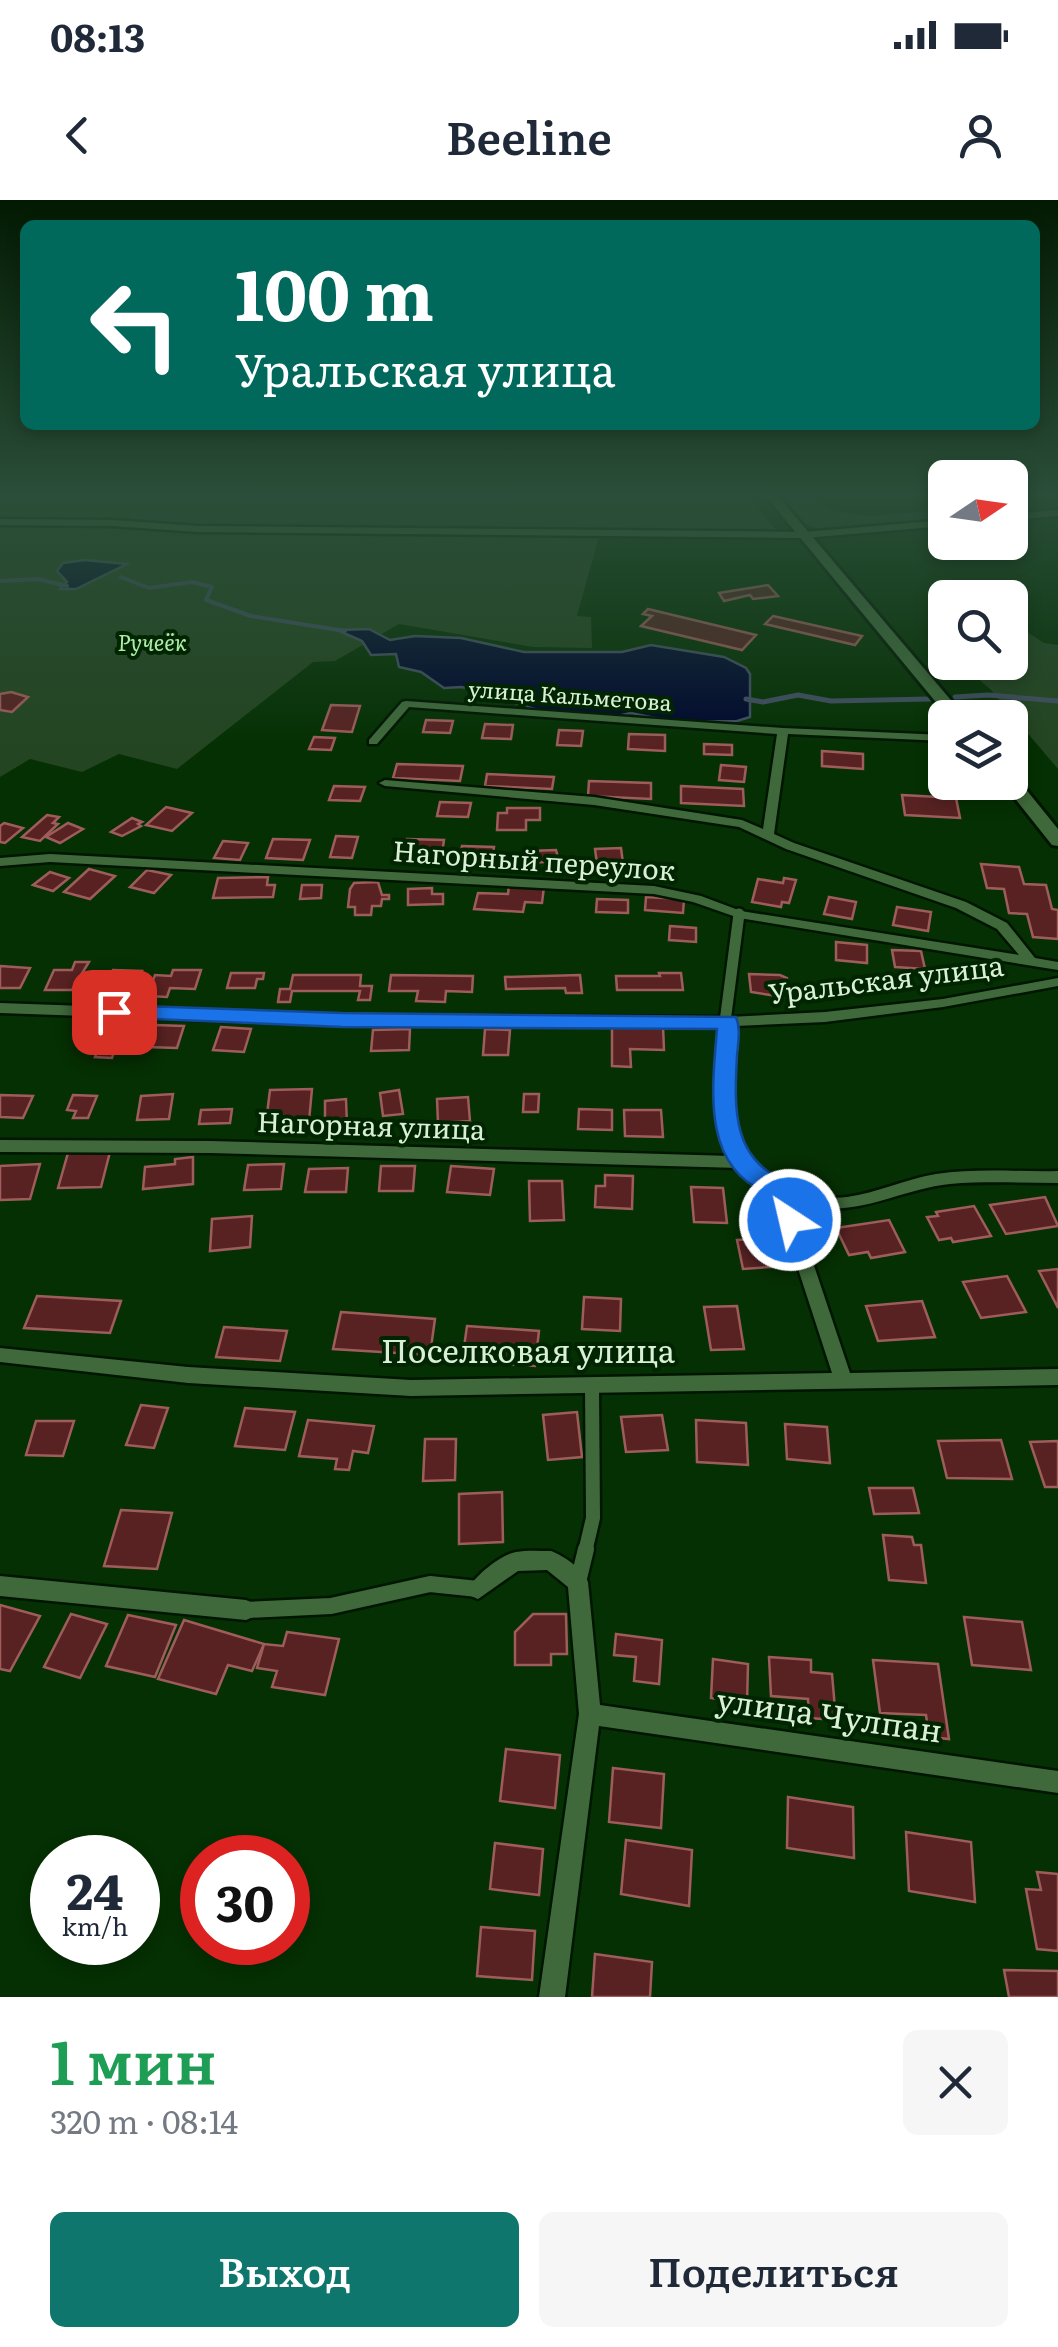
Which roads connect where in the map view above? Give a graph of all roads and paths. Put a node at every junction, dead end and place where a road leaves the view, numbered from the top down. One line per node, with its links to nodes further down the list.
1 (841, 579): 2 (main road)
2 (943, 700)
3 (783, 731): 4 (street, улица Кальметова); 5 (street, улица Кальметова); 8 (street)
4 (928, 737)
5 (373, 742)
6 (386, 784): 8 (street)
7 (1025, 800): 9 (main road)
8 (768, 835): 12 (street)
9 (1058, 841)
10 (0, 862): 11 (street, Нагорный переулок)
11 (739, 914): 12 (street, Нагорный переулок); 16 (street)
12 (1030, 960): 13 (street, Нагорный переулок)
13 (1058, 966)
14 (1058, 982): 16 (street, Уральская улица)
15 (0, 1008): 16 (street, Уральская улица)
16 (727, 1022): 18 (street)
17 (0, 1146): 18 (street, Нагорная улица)
18 (741, 1162): 20 (street)
19 (1058, 1177): 20 (street)
20 (780, 1188): 23 (street)
21 (0, 1356): 24 (street, Поселковая улица)
22 (1058, 1377): 23 (street, Поселковая улица)
23 (844, 1381): 24 (street, Поселковая улица)
24 (592, 1386): 25 (street)
25 (578, 1582): 27 (street); 29 (street)
26 (0, 1586): 28 (street)
27 (478, 1589): 28 (street)
28 (246, 1610)
29 (590, 1714): 30 (street, улица Чулпан); 31 (street)
30 (1058, 1782)
31 (552, 1997)

